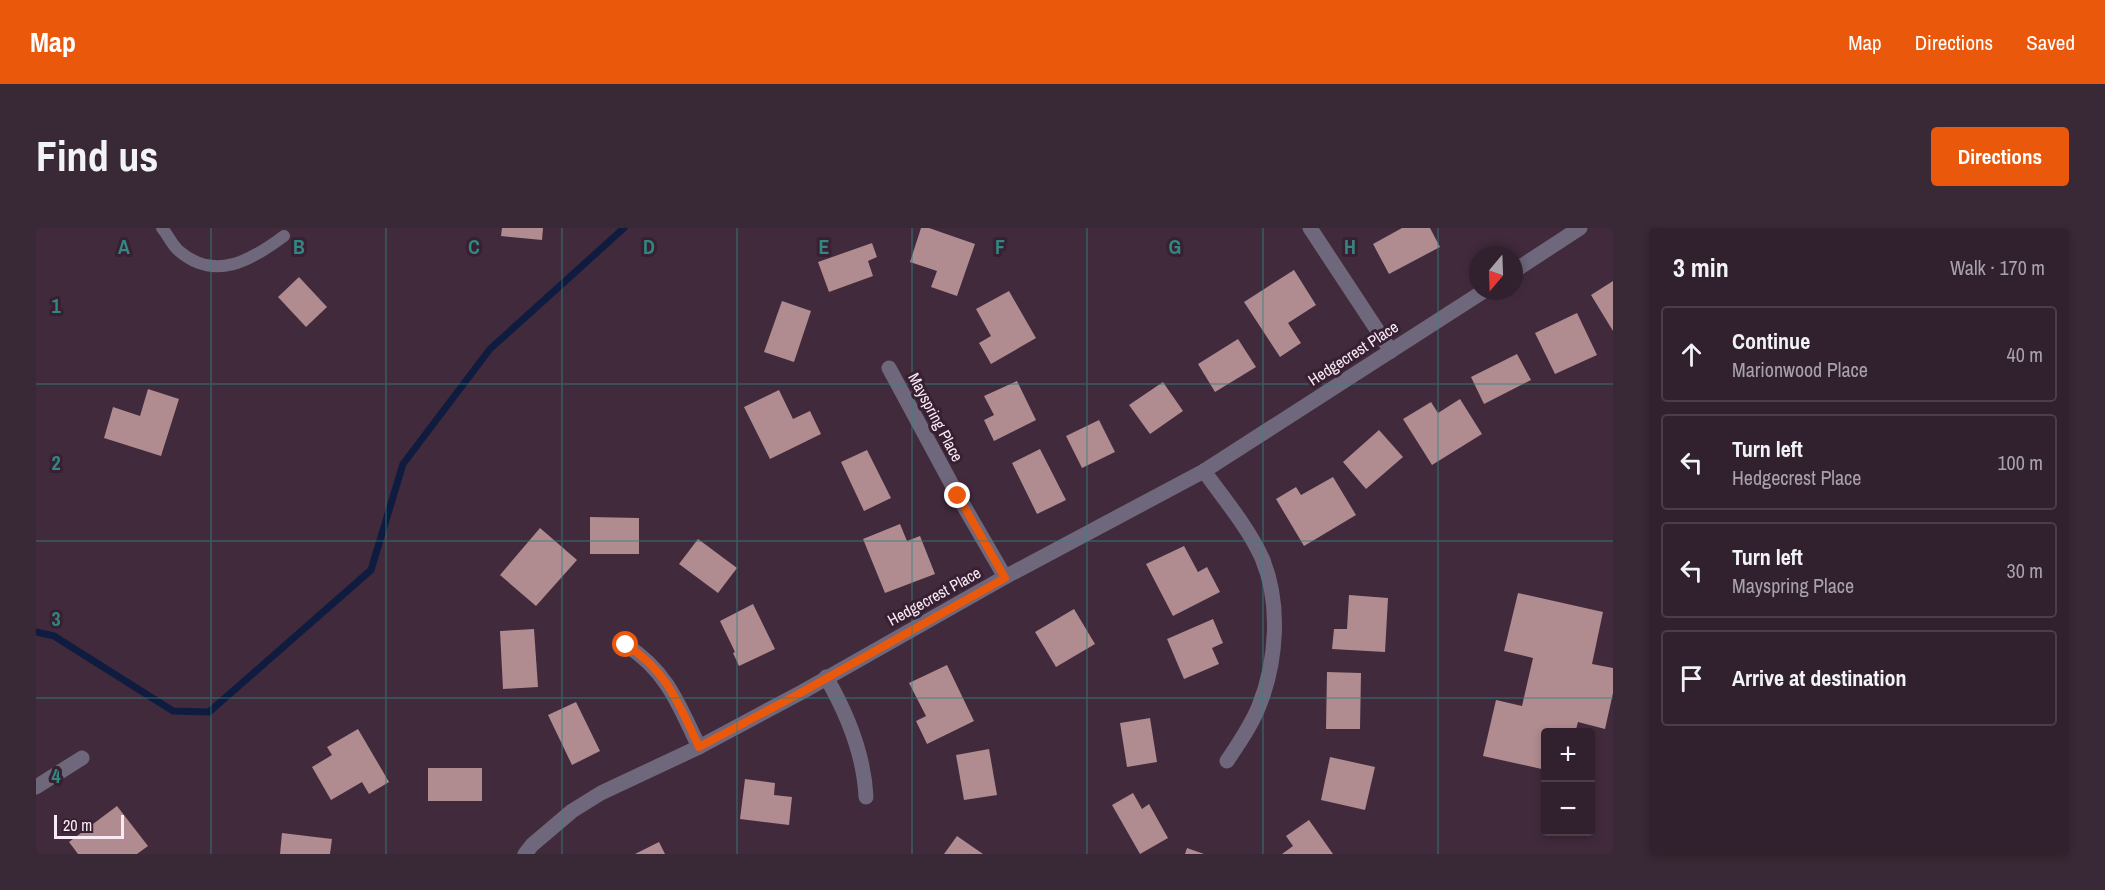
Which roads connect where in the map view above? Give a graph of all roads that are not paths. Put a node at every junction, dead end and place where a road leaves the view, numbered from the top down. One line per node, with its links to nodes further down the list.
1 (162, 228): 4 (lane)
2 (1310, 228): 7 (street)
3 (1580, 228): 5 (street)
4 (284, 236)
5 (1523, 265)
6 (1470, 300): 7 (street, Hedgecrest Place)
7 (1391, 351): 9 (street, Hedgecrest Place)
8 (889, 368): 10 (street, Mayspring Place)
9 (1204, 471): 10 (street, Hedgecrest Place); 15 (street)
10 (1005, 578): 12 (street, Hedgecrest Place)
11 (626, 645): 13 (street)
12 (826, 678): 13 (street, Hedgecrest Place); 17 (street)
13 (699, 747): 18 (street, Hedgecrest Place)
14 (82, 758): 16 (street)
15 (1227, 761)
16 (36, 787)
17 (866, 797)
18 (525, 854)

